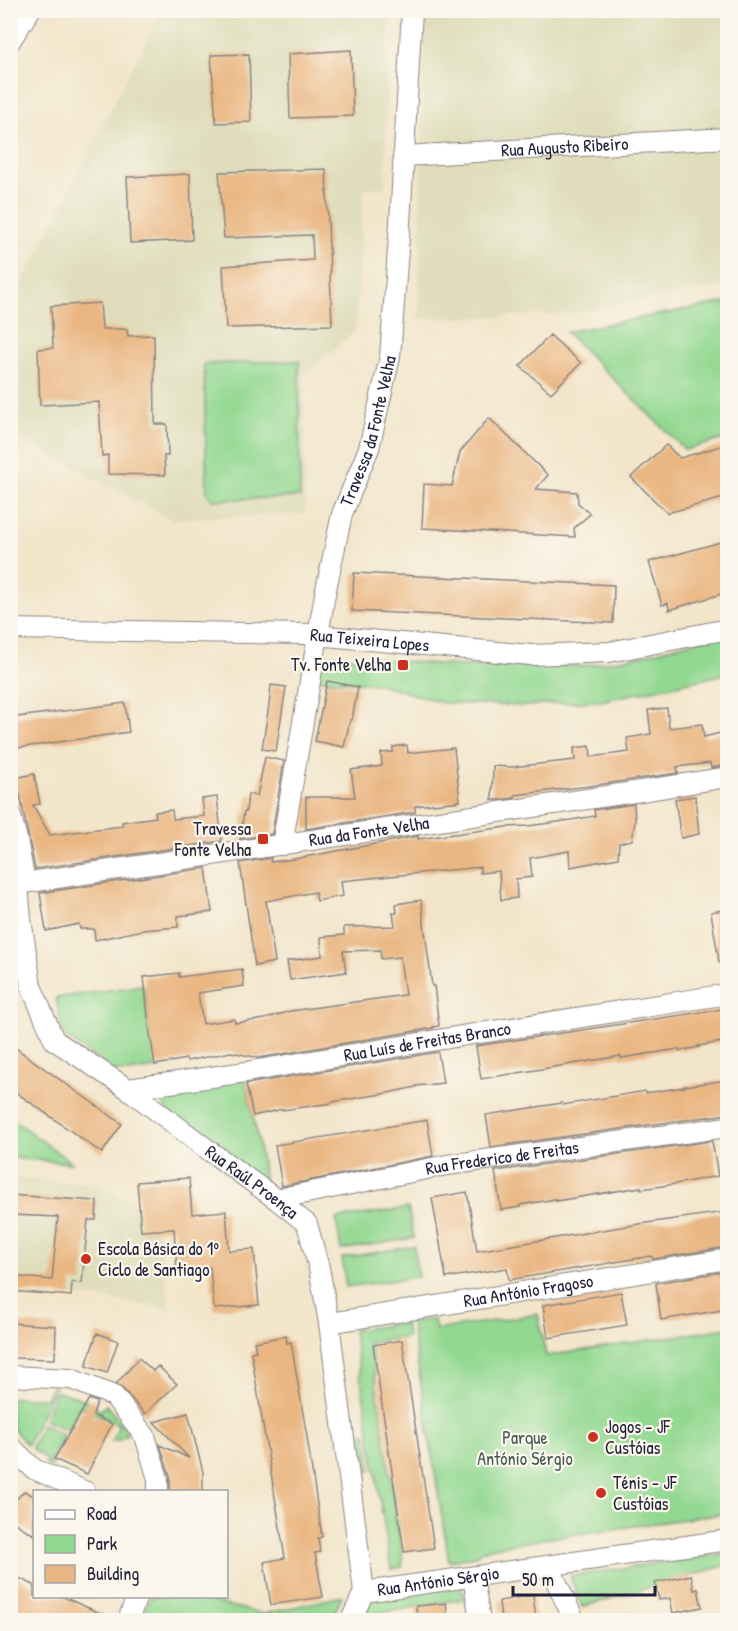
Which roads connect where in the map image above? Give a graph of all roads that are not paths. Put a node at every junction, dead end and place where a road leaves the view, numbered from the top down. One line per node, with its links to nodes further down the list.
1 (30, 10): 3 (street)
2 (412, 10): 5 (street, Travessa da Fonte Velha)
3 (10, 41)
4 (728, 138): 5 (street, Rua Augusto Ribeiro)
5 (403, 156): 8 (street, Travessa da Fonte Velha)
6 (10, 629): 8 (street, Rua Teixeira Lopes)
7 (728, 629): 8 (street, Rua Teixeira Lopes)
8 (318, 635): 11 (street, Travessa da Fonte Velha)
9 (728, 777): 11 (street, Rua da Fonte Velha)
10 (10, 813): 12 (street, Rua Raúl Proença)
11 (282, 845): 12 (street, Rua da Fonte Velha)
12 (18, 884): 14 (street, Rua Raúl Proença)
13 (728, 994): 14 (street, Rua Luís de Freitas Branco)
14 (128, 1089): 16 (street, Rua Raúl Proença)
15 (728, 1127): 16 (street, Rua Frederico de Freitas)
16 (276, 1199): 18 (street, Rua Raúl Proença)
17 (728, 1259): 18 (street, Rua António Fragoso)
18 (329, 1323): 26 (street, Rua Raúl Proença)
19 (10, 1376): 22 (street)
20 (10, 1446): 21 (street)
21 (84, 1490)
22 (158, 1490)
23 (728, 1540): 24 (street, Rua António Sérgio)
24 (549, 1566): 25 (street, Rua António Sérgio); 31 (street)
25 (473, 1577): 26 (street, Rua António Sérgio); 30 (street)
26 (364, 1592): 29 (street)
27 (136, 1598): 28 (street)
28 (128, 1620)
29 (351, 1620)
30 (480, 1620)
31 (574, 1620)

